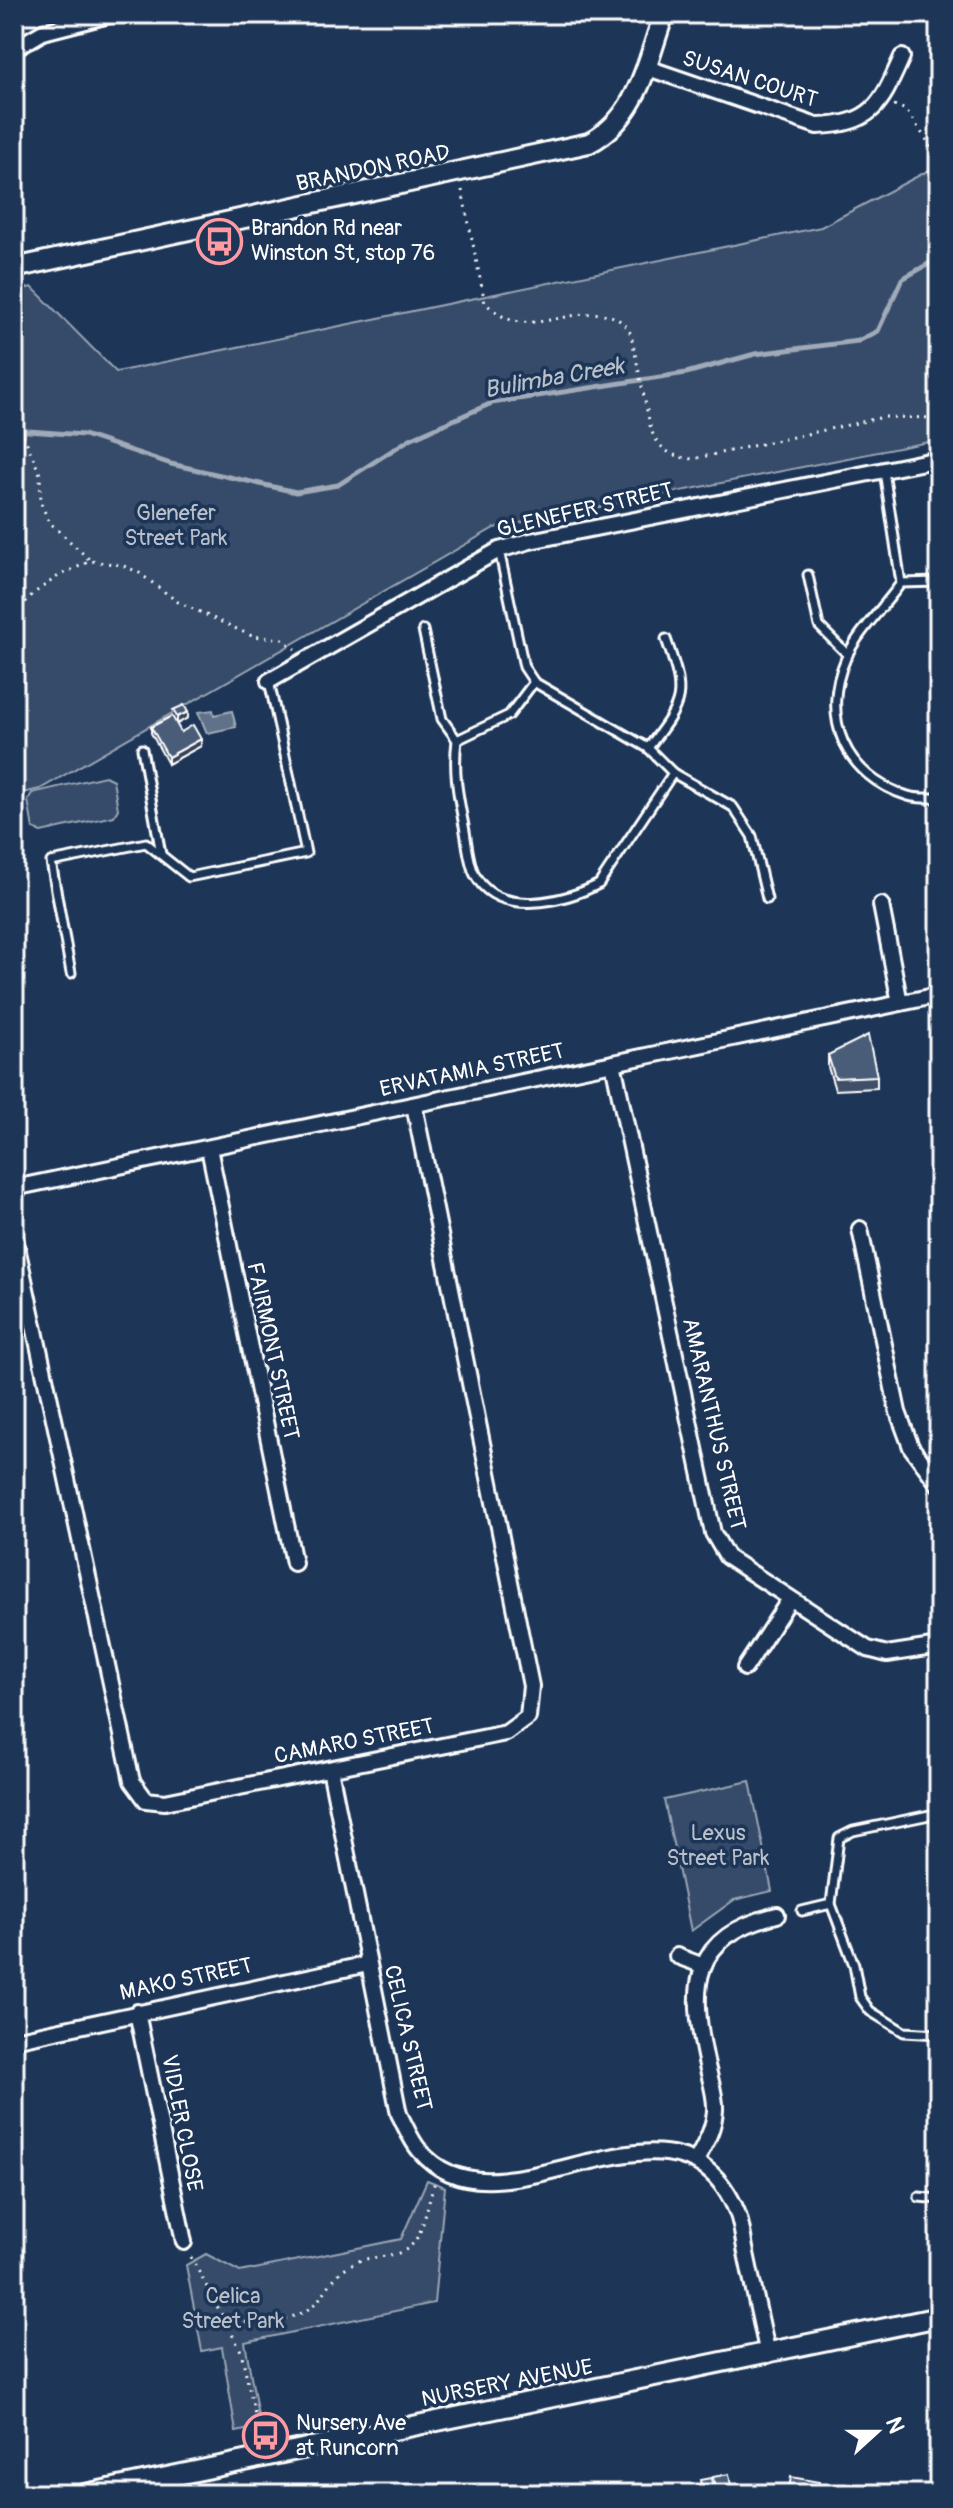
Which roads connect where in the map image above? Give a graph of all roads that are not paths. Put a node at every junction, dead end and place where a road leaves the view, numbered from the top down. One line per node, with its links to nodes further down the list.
1 (112, 14): 3 (street)
2 (664, 14): 5 (street, BRANDON ROAD)
3 (14, 49)
4 (902, 57): 5 (street, SUSAN COURT)
5 (645, 67): 6 (street, BRANDON ROAD)
6 (14, 268)
7 (939, 459): 8 (street, GLENEFER STREET)
8 (884, 471): 9 (street, GLENEFER STREET); 12 (lane)
9 (499, 550): 16 (street, GLENEFER STREET); 17 (lane)
10 (808, 575): 15 (lane)
11 (939, 582): 12 (lane)
12 (901, 583): 15 (lane)
13 (423, 630): 18 (lane)
14 (666, 639): 19 (lane)
15 (848, 655): 22 (lane)
16 (269, 681): 23 (lane)
17 (534, 682): 18 (lane); 19 (lane)
18 (457, 740): 21 (lane)
19 (648, 748): 21 (lane)
20 (142, 749): 23 (lane)
21 (673, 773): 24 (lane)
22 (939, 798)
23 (161, 855): 26 (lane)
24 (767, 899)
25 (881, 905): 28 (street)
26 (71, 973)
27 (939, 995): 28 (street, ERVATAMIA STREET)
28 (900, 1003): 29 (street, ERVATAMIA STREET)
29 (613, 1063): 30 (street, ERVATAMIA STREET); 37 (street, AMARANTHUS STREET)
30 (414, 1105): 31 (street, ERVATAMIA STREET); 40 (street, CAMARO STREET)
31 (209, 1148): 32 (street, ERVATAMIA STREET); 36 (street, FAIRMONT STREET)
32 (14, 1188)
33 (860, 1229): 35 (street)
34 (14, 1233): 40 (street, CAMARO STREET)
35 (939, 1485)
36 (294, 1563)
37 (790, 1599): 38 (street, AMARANTHUS STREET); 39 (street)
38 (939, 1646)
39 (745, 1668)
40 (330, 1769): 46 (street, CELICA STREET)
41 (939, 1813): 42 (lane)
42 (831, 1904): 43 (lane); 49 (lane)
43 (802, 1911)
44 (777, 1915): 47 (street)
45 (677, 1956): 47 (street)
46 (368, 1964): 48 (street, MAKO STREET); 51 (street, CELICA STREET)
47 (701, 1965): 51 (street)
48 (137, 2012): 50 (street, MAKO STREET); 54 (street, VIDLER CLOSE)
49 (939, 2034)
50 (14, 2040)
51 (696, 2161): 56 (street)
52 (919, 2197): 53 (lane)
53 (939, 2199)
54 (184, 2242)
55 (939, 2317): 56 (street, NURSERY AVENUE)
56 (768, 2355): 57 (street, NURSERY AVENUE)
57 (142, 2488): 58 (street, NURSERY AVENUE)
58 (85, 2494)

